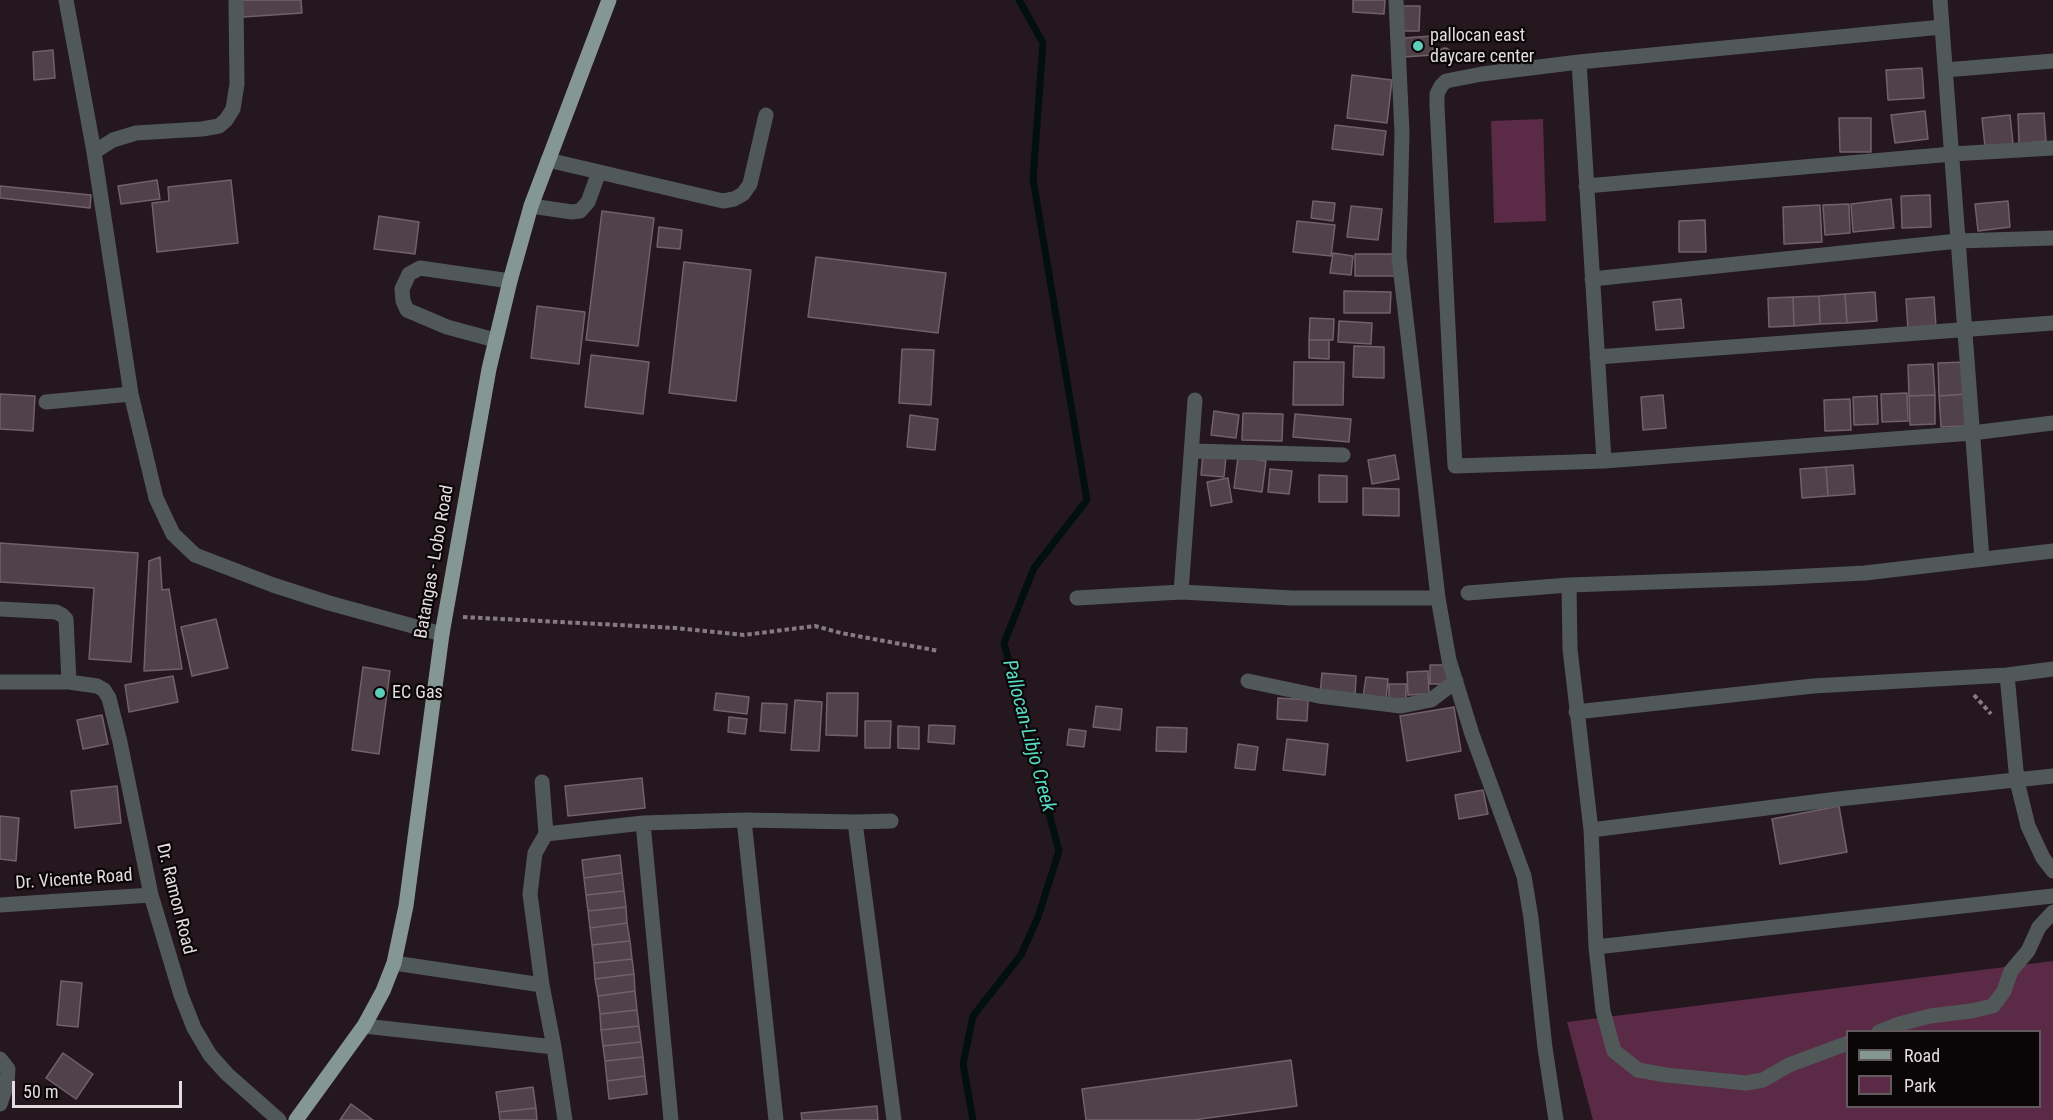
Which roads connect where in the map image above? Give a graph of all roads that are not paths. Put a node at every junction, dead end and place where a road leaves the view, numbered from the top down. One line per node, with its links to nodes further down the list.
1 (66, 0): 12 (street)
2 (236, 0): 12 (street)
3 (609, 0): 14 (main road, Batangas - Lobo Road)
4 (1396, 0): 40 (street)
5 (1940, 0): 6 (street)
6 (1942, 27): 8 (street); 9 (street)
7 (2053, 61): 9 (street)
8 (1579, 62): 16 (street); 33 (street)
9 (1945, 70): 13 (street)
10 (766, 115): 15 (street)
11 (2053, 148): 13 (street)
12 (94, 152): 26 (street)
13 (1952, 154): 16 (street); 19 (street)
14 (548, 160): 15 (street); 17 (main road, Batangas - Lobo Road)
15 (599, 172): 17 (street)
16 (1586, 186): 20 (street)
17 (531, 206): 21 (main road, Batangas - Lobo Road)
18 (2053, 238): 19 (street)
19 (1958, 241): 20 (street); 23 (street)
20 (1592, 279): 25 (street)
21 (510, 281): 24 (main road, Batangas - Lobo Road); 24 (street)
22 (2053, 323): 23 (street)
23 (1965, 330): 25 (street); 30 (street)
24 (495, 340): 42 (main road, Batangas - Lobo Road)
25 (1597, 357): 33 (street)
26 (131, 394): 28 (street); 42 (street)
27 (1195, 400): 31 (street)
28 (46, 402)
29 (2053, 423): 30 (street)
30 (1972, 433): 33 (street); 35 (street)
31 (1192, 451): 32 (street); 37 (street)
32 (1343, 455)
33 (1604, 461)
34 (2053, 551): 35 (street)
35 (1982, 559): 36 (street)
36 (1569, 585): 38 (street); 49 (street)
37 (1181, 592): 39 (street); 40 (street)
38 (1468, 593)
39 (1077, 598)
40 (1438, 598): 46 (street)
41 (0, 609): 48 (street)
42 (442, 634): 65 (main road, Batangas - Lobo Road)
43 (2053, 669): 44 (street)
44 (2007, 675): 49 (street); 51 (street)
45 (1248, 681): 46 (street)
46 (1456, 681): 79 (street)
47 (0, 682): 48 (street, Dr. Ramon Road)
48 (69, 682): 60 (street, Dr. Ramon Road)
49 (1576, 712): 57 (street)
50 (2053, 776): 51 (street)
51 (2017, 781): 57 (street); 59 (street)
52 (542, 782): 58 (street)
53 (744, 820): 55 (street); 56 (street); 77 (street)
54 (891, 821): 55 (street)
55 (855, 822): 78 (street)
56 (643, 823): 58 (street); 76 (street)
57 (1591, 830): 64 (street)
58 (546, 834): 66 (street)
59 (2053, 871)
60 (151, 895): 62 (street, Dr. Vicente Road); 73 (street, Dr. Ramon Road)
61 (2053, 896): 64 (street)
62 (0, 905)
63 (2053, 912): 68 (street)
64 (1596, 947): 69 (street)
65 (394, 963): 66 (street); 67 (main road, Batangas - Lobo Road)
66 (542, 985): 70 (street)
67 (364, 1026): 70 (street); 74 (main road, Batangas - Lobo Road)
68 (1884, 1030)
69 (1846, 1044)
70 (554, 1047): 75 (street)
71 (0, 1059): 72 (street)
72 (0, 1104)
73 (279, 1120)
74 (296, 1120)
75 (565, 1120)
76 (671, 1120)
77 (776, 1120)
78 (894, 1120)
79 (1556, 1120)

